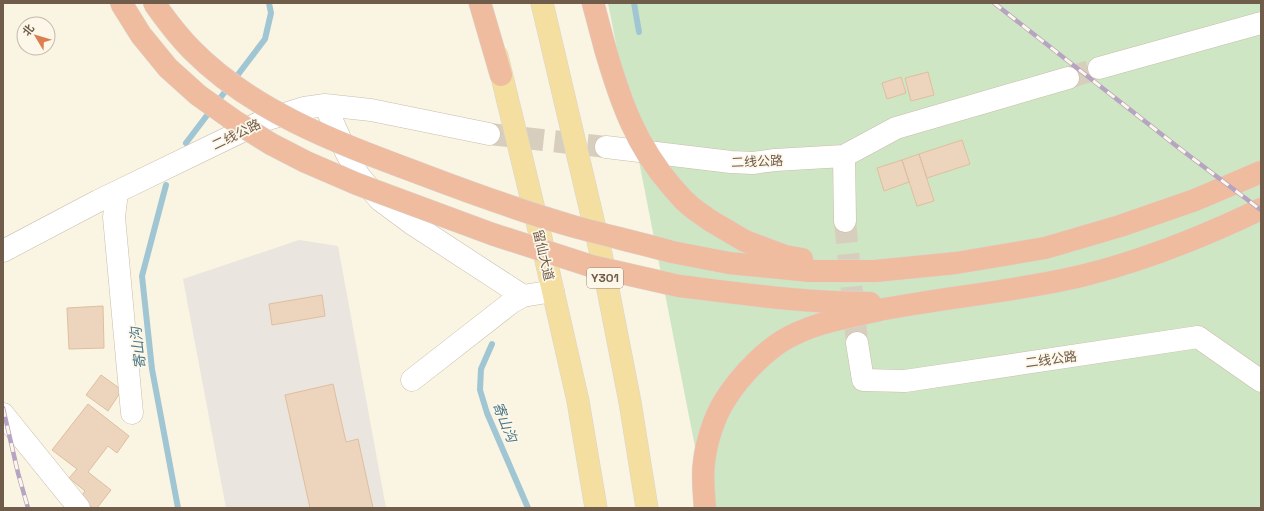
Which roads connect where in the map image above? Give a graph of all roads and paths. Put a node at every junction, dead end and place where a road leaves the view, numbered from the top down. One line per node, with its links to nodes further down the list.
1 (120, 3): 23 (highway, bridge)
2 (154, 3): 20 (highway, bridge)
3 (480, 3): 9 (highway)
4 (485, 3): 9 (main road, 留仙大道)
5 (542, 3): 31 (main road, Y301)
6 (593, 3): 20 (highway, bridge)
7 (1261, 23): 8 (street)
8 (1099, 68)
9 (501, 75): 21 (main road, 留仙大道)
10 (1068, 78): 14 (street)
11 (325, 105): 12 (street, 二线公路); 16 (street, 二线公路); 22 (street)
12 (489, 134)
13 (606, 147): 14 (street, 二线公路)
14 (844, 156): 18 (street)
15 (1261, 172): 20 (highway)
16 (117, 192): 19 (street, 二线公路); 27 (street)
17 (1261, 210): 23 (highway)
18 (846, 221)
19 (3, 251)
20 (875, 271)
21 (553, 291): 22 (street); 30 (main road, 留仙大道)
22 (523, 296): 25 (street)
23 (913, 304): 32 (highway)
24 (857, 343): 26 (street, 二线公路)
25 (412, 380)
26 (1261, 381)
27 (132, 413)
28 (3, 414): 29 (street)
29 (79, 508)
30 (596, 508)
31 (647, 508)
32 (705, 508)

